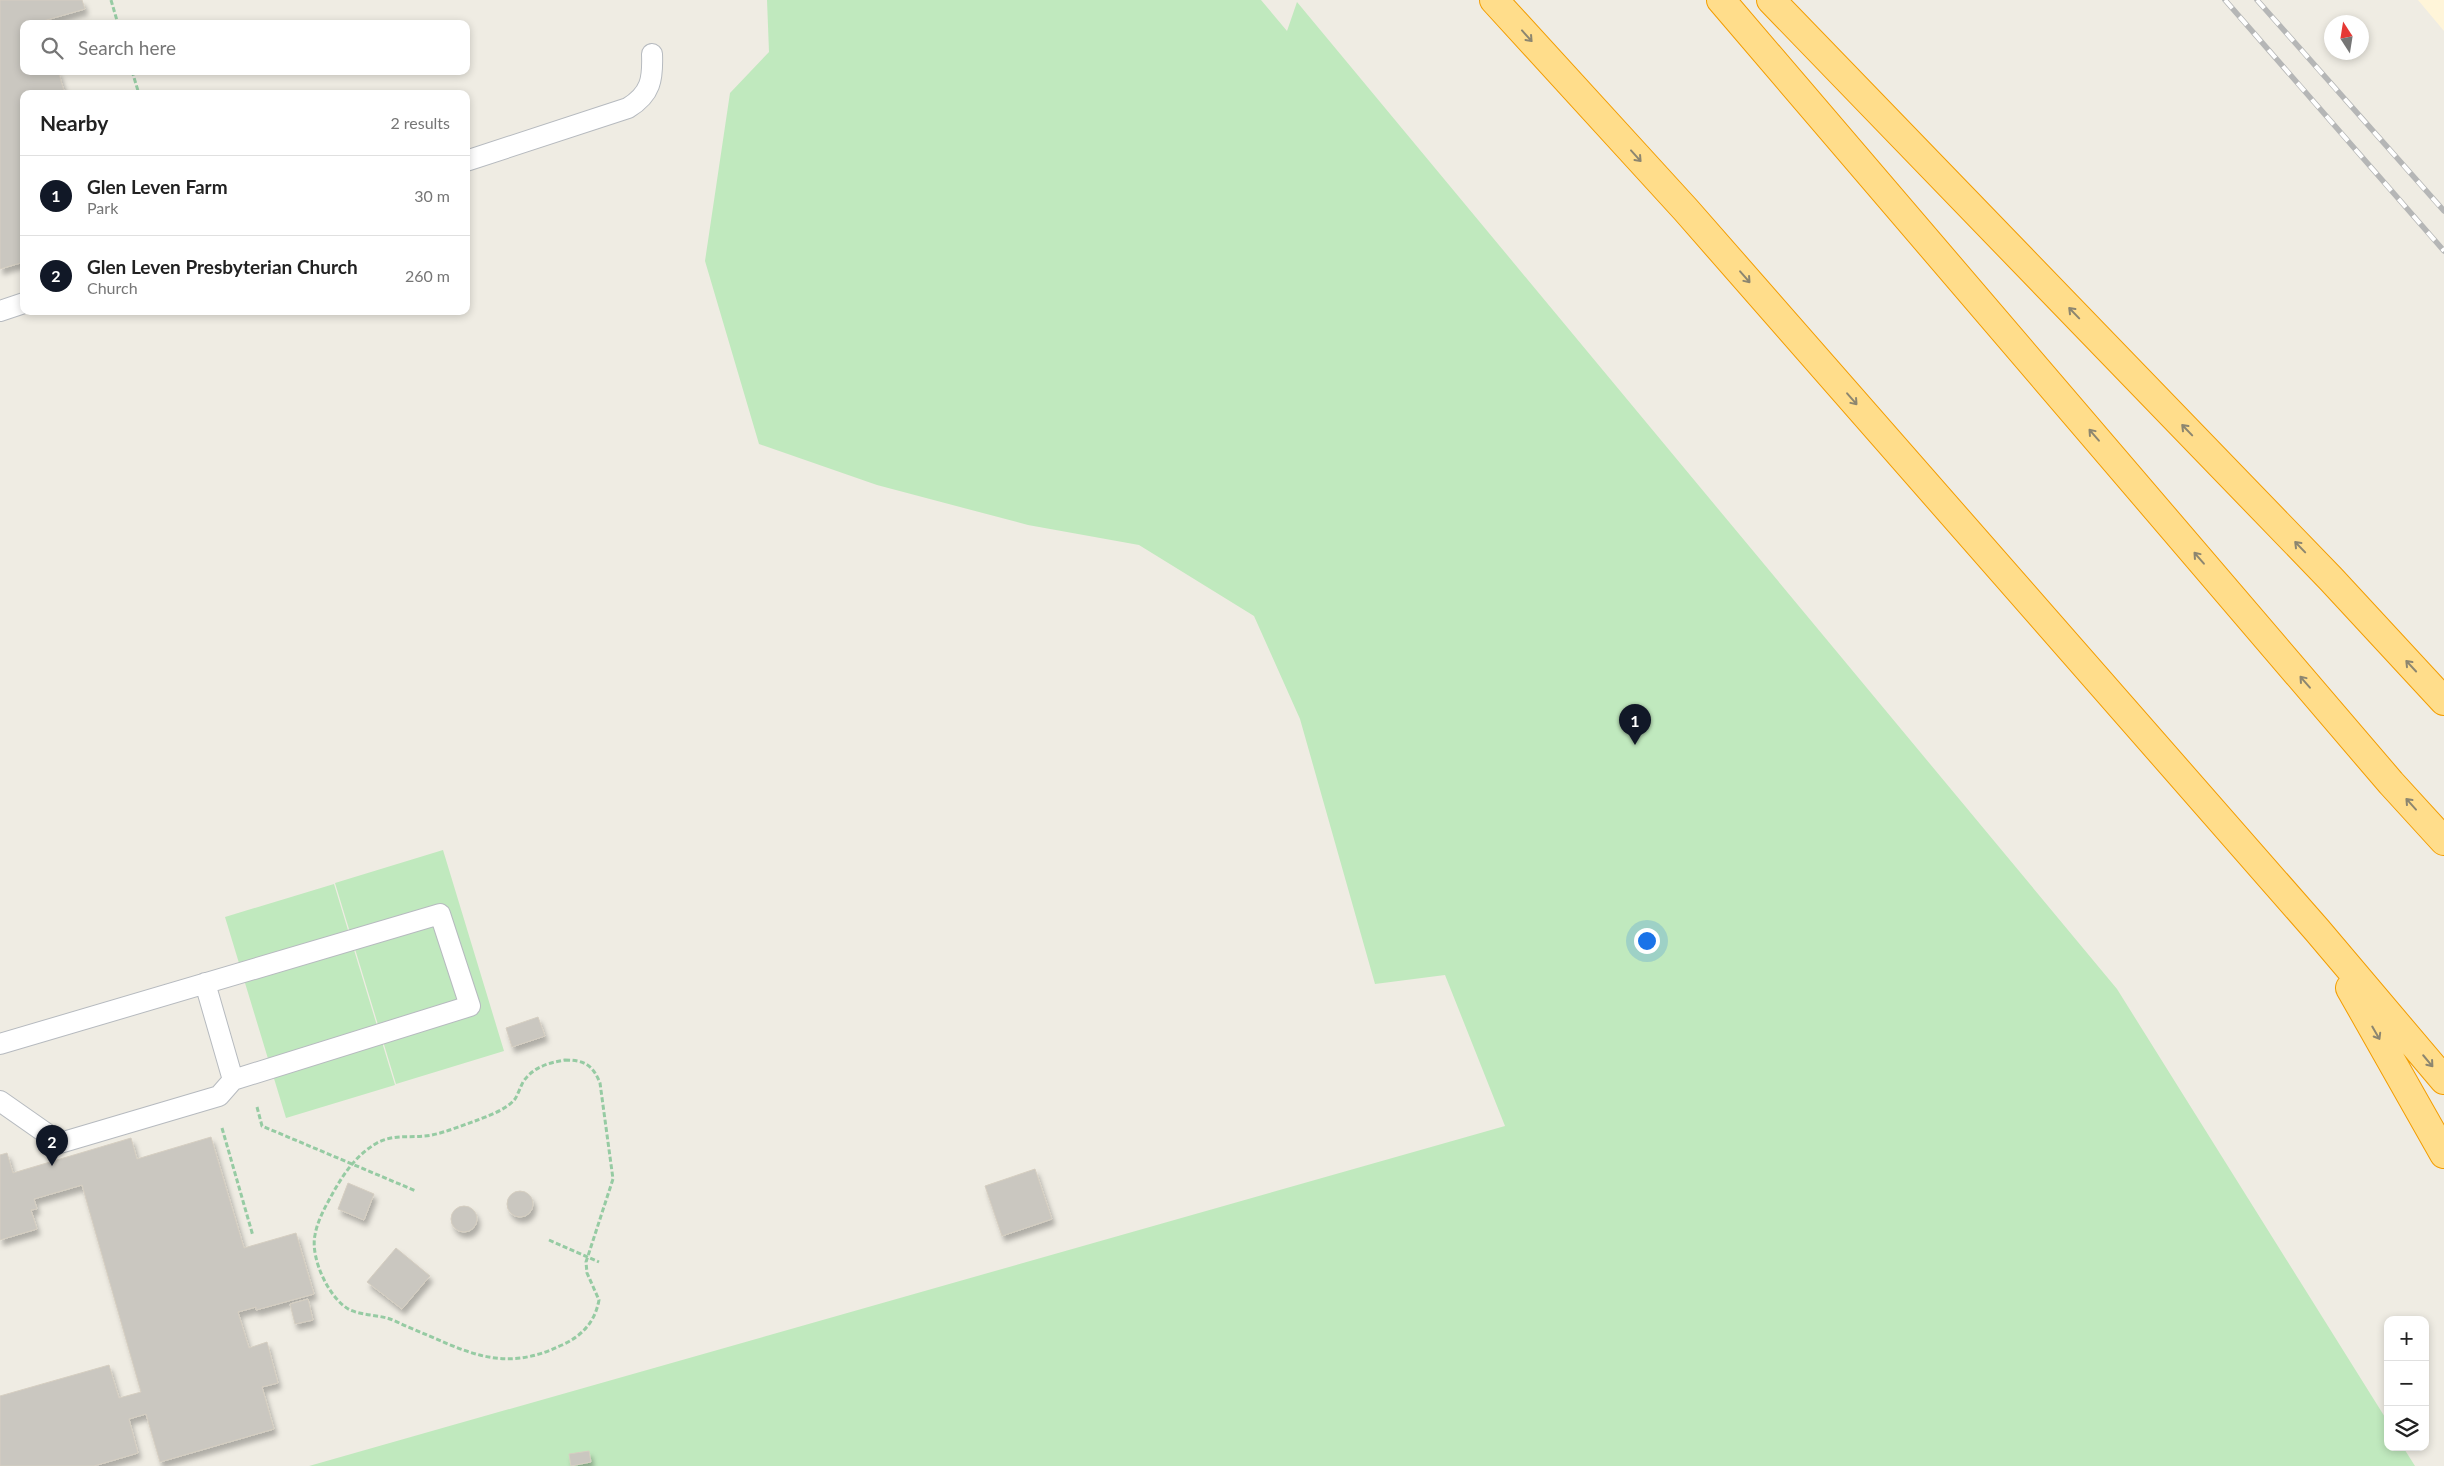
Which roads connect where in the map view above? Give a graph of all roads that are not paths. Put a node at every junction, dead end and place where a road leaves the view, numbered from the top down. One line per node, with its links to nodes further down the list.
1 (1494, 0): 10 (highway, one-way to 10)
2 (1721, 0): 9 (highway, one-way to 2)
3 (1771, 0): 8 (highway, one-way to 3)
4 (652, 54): 5 (lane)
5 (470, 160)
6 (20, 304): 7 (lane)
7 (0, 311)
8 (2444, 701)
9 (2444, 841)
10 (2317, 930): 14 (highway, one-way to 14); 16 (highway, one-way to 16)
11 (205, 983): 12 (lane); 13 (lane); 13 (lane)
12 (0, 1044)
13 (241, 1078): 15 (lane)
14 (2444, 1080)
15 (0, 1101)
16 (2444, 1154)

